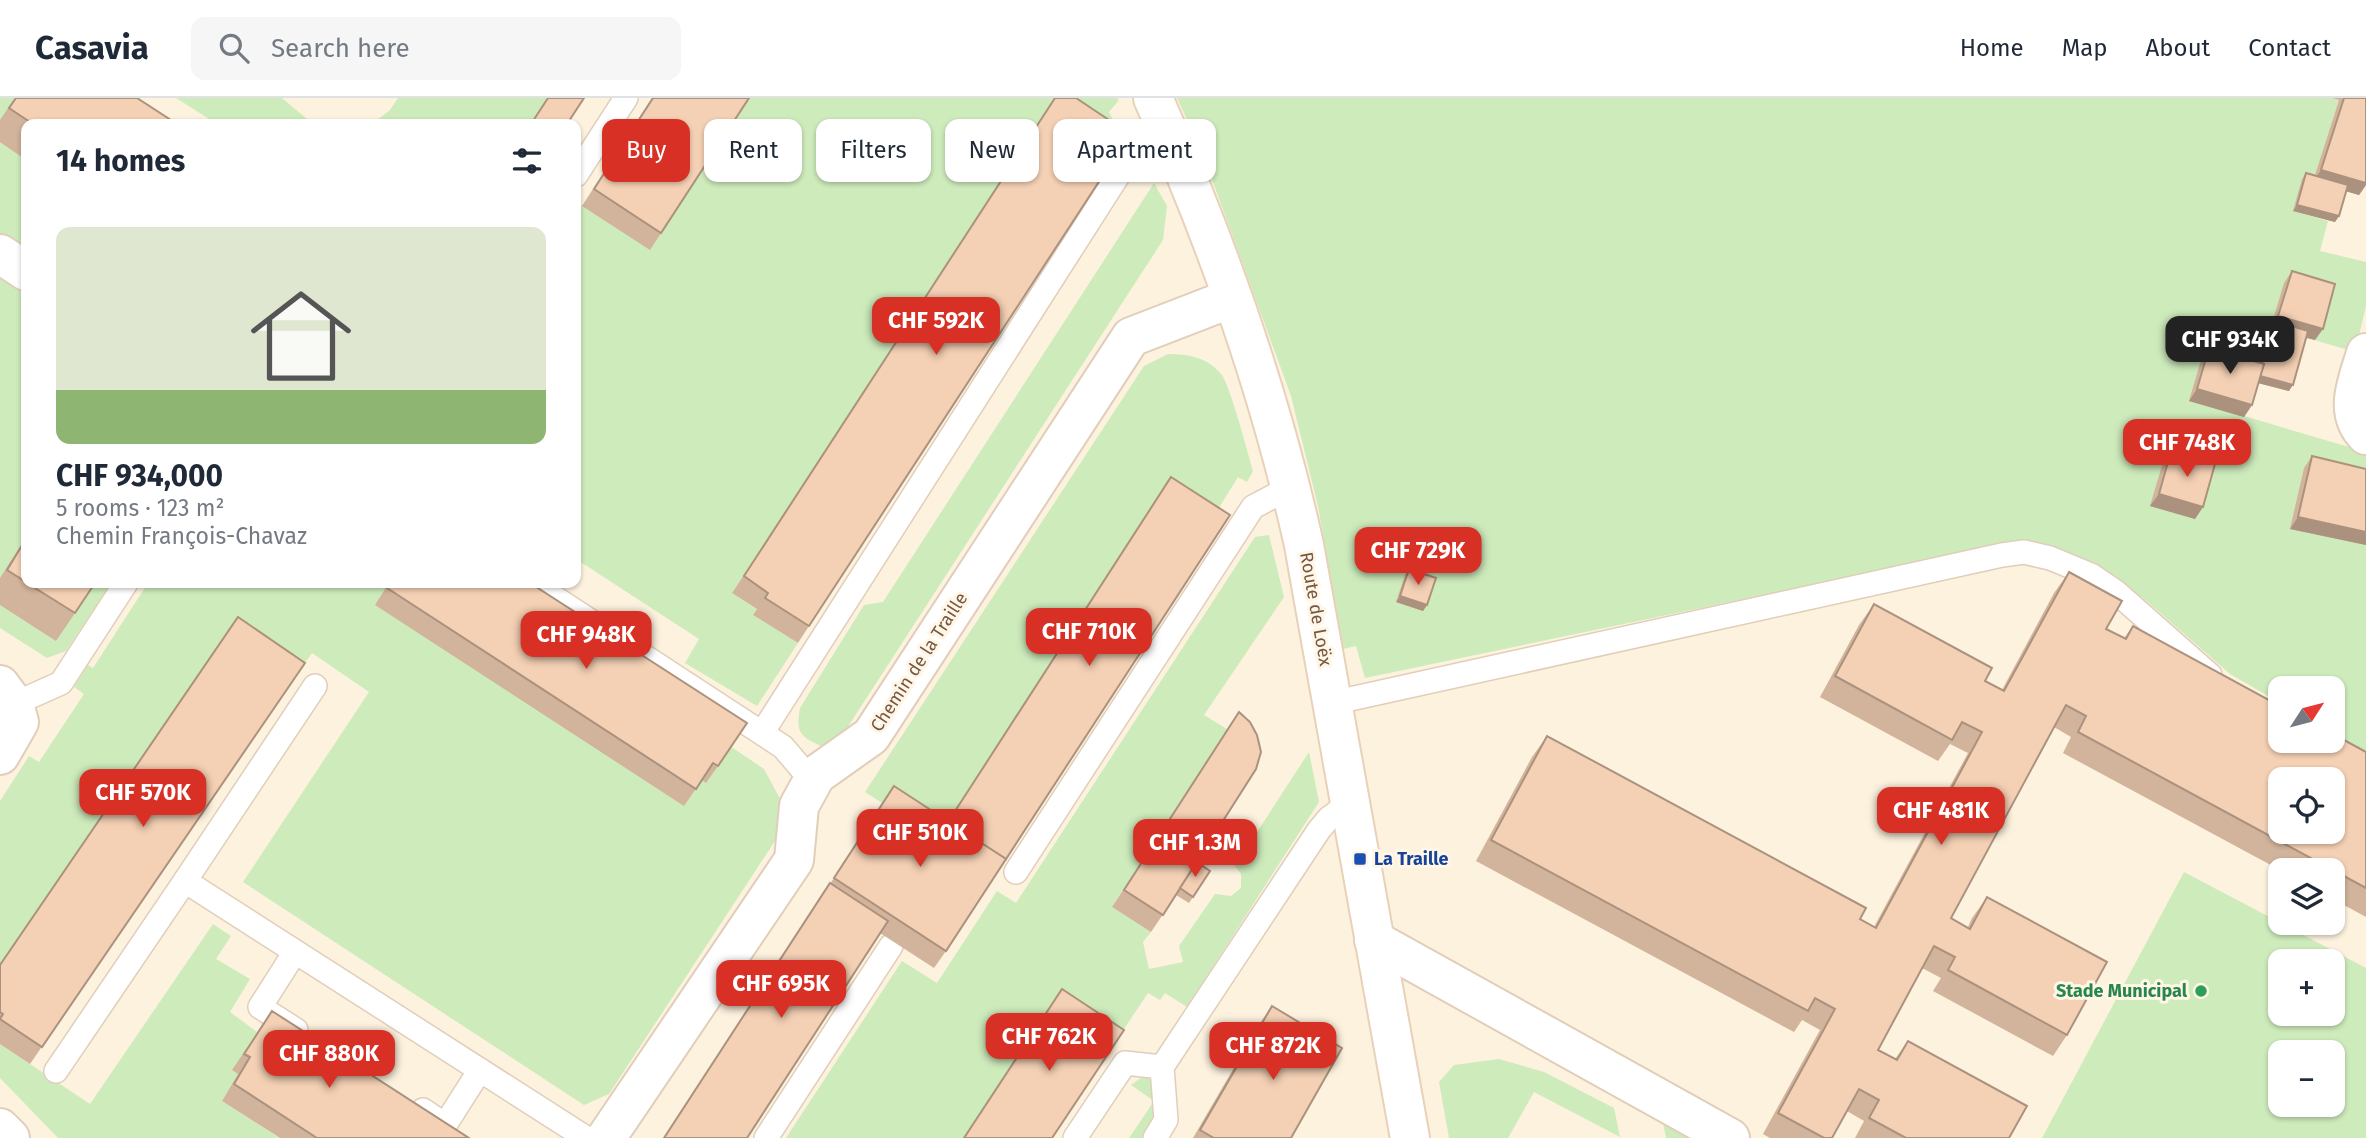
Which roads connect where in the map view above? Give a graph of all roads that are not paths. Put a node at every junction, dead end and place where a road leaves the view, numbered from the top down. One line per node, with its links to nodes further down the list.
1 (626, 98): 3 (lane)
2 (1153, 98): 7 (street, Route de Loëx)
3 (581, 167)
4 (1114, 182): 17 (lane)
5 (0, 254): 6 (street)
6 (21, 268)
7 (1232, 298): 10 (street, Route de Loëx); 19 (street, Chemin de la Traille)
8 (2366, 353): 9 (street)
9 (2366, 435)
10 (1291, 487): 16 (street, Route de Loëx); 21 (lane)
11 (123, 588): 15 (lane)
12 (540, 588): 17 (lane)
13 (315, 686): 22 (lane)
14 (2234, 689): 16 (lane)
15 (7, 694): 18 (street)
16 (1332, 703): 20 (street, Route de Loëx)
17 (762, 733): 19 (lane)
18 (0, 755)
19 (813, 782): 36 (street, Chemin de la Traille)
20 (1350, 803): 23 (street, Route de Loëx); 27 (lane)
21 (1016, 872)
22 (185, 881): 25 (lane); 29 (lane)
23 (1374, 940): 40 (street, Route de Loëx); 41 (street)
24 (891, 946): 37 (lane)
25 (295, 952): 26 (lane); 28 (lane)
26 (318, 1044)
27 (1162, 1067): 38 (lane); 39 (lane)
28 (480, 1070): 31 (lane); 35 (lane)
29 (56, 1071)
30 (399, 1095): 31 (lane)
31 (445, 1125): 34 (lane)
32 (0, 1128): 33 (street)
33 (10, 1138)
34 (466, 1138)
35 (586, 1138)
36 (606, 1138)
37 (766, 1138)
38 (1075, 1138)
39 (1155, 1138)
40 (1410, 1138)
41 (1730, 1138)

